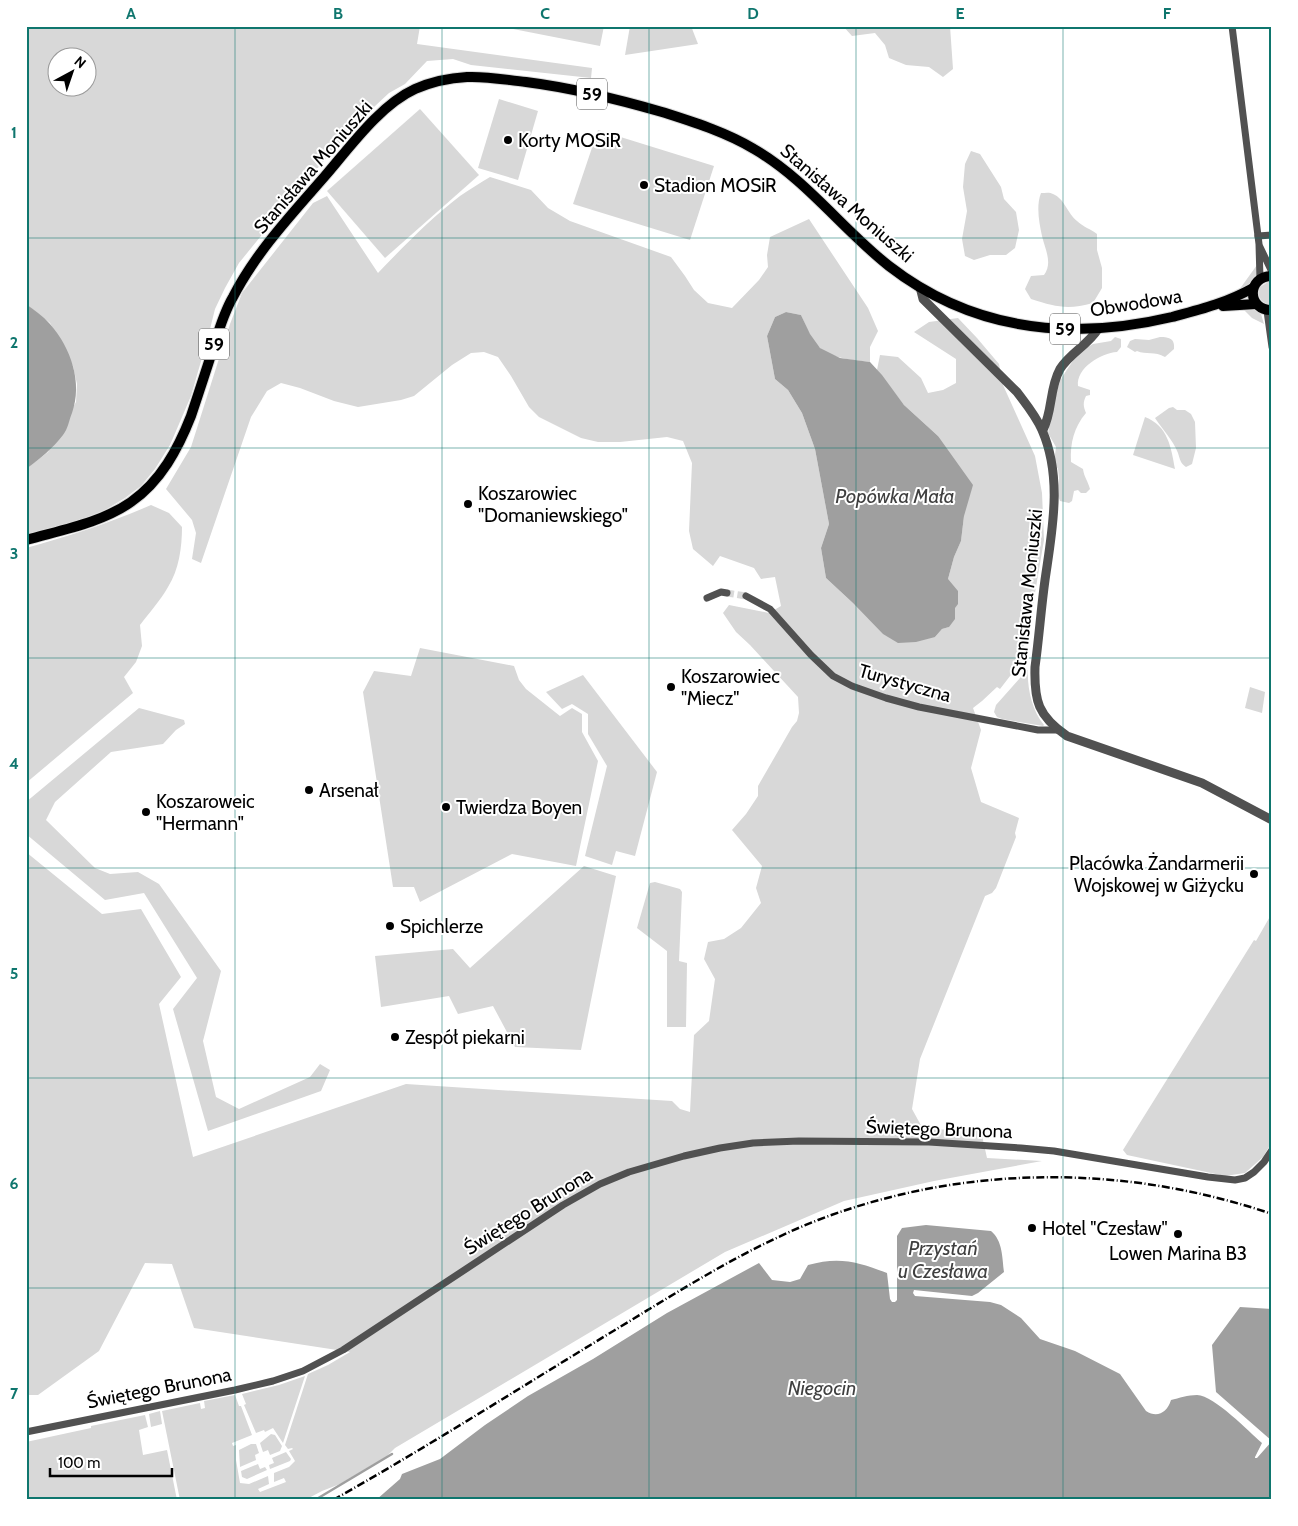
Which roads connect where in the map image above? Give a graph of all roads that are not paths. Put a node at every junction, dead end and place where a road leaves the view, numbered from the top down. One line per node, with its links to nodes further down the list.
1 (1232, 26): 3 (street)
2 (1272, 234): 3 (street)
3 (1258, 236): 4 (street)
4 (1259, 244): 5 (street); 7 (street)
5 (1272, 272)
6 (1272, 276): 7 (main road)
7 (1260, 279): 9 (main road)
8 (920, 287): 13 (main road, Obwodowa / 59); 15 (street, Stanisława Moniuszki); 16 (main road, Stanisława Moniuszki / 59)
9 (1253, 288): 10 (main road); 11 (main road, Obwodowa / 59)
10 (1256, 304): 11 (main road, Obwodowa / 59); 12 (main road)
11 (1215, 306): 13 (main road, Obwodowa / 59)
12 (1270, 310): 14 (street)
13 (1098, 329): 15 (street)
14 (1272, 347)
15 (1042, 430): 20 (street, Stanisława Moniuszki)
16 (26, 540)
17 (727, 593): 19 (street)
18 (746, 596): 20 (street, Turystyczna)
19 (707, 598)
20 (1058, 730): 21 (street, Stanisława Moniuszki)
21 (1271, 818)
22 (1272, 1150): 23 (street, Świętego Brunona)
23 (26, 1432)

